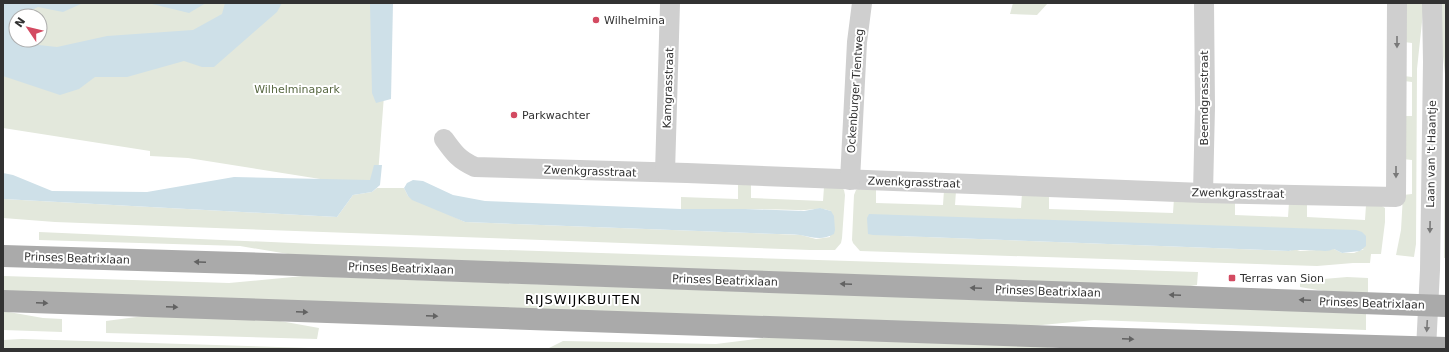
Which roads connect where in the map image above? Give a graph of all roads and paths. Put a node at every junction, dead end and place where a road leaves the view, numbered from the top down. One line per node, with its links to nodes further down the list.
1 (670, 3): 7 (street, Kamgrasstraat)
2 (862, 3): 8 (street, Ockenburger Tientweg)
3 (1204, 3): 9 (street, Beemdgrasstraat)
4 (1397, 3): 9 (street, Zwenkgrasstraat, one-way to 9)
5 (1432, 3): 12 (street, Laan van 't Haantje, one-way to 12)
6 (444, 139): 7 (street, Zwenkgrasstraat)
7 (665, 172): 8 (street, Zwenkgrasstraat)
8 (850, 180): 9 (street, Zwenkgrasstraat)
9 (1203, 193)
10 (3, 256): 12 (main road, Prinses Beatrixlaan, one-way to 10)
11 (3, 301): 13 (main road, one-way to 13)
12 (1437, 305): 13 (street, Laan van 't Haantje, one-way to 13)
13 (1432, 348)

